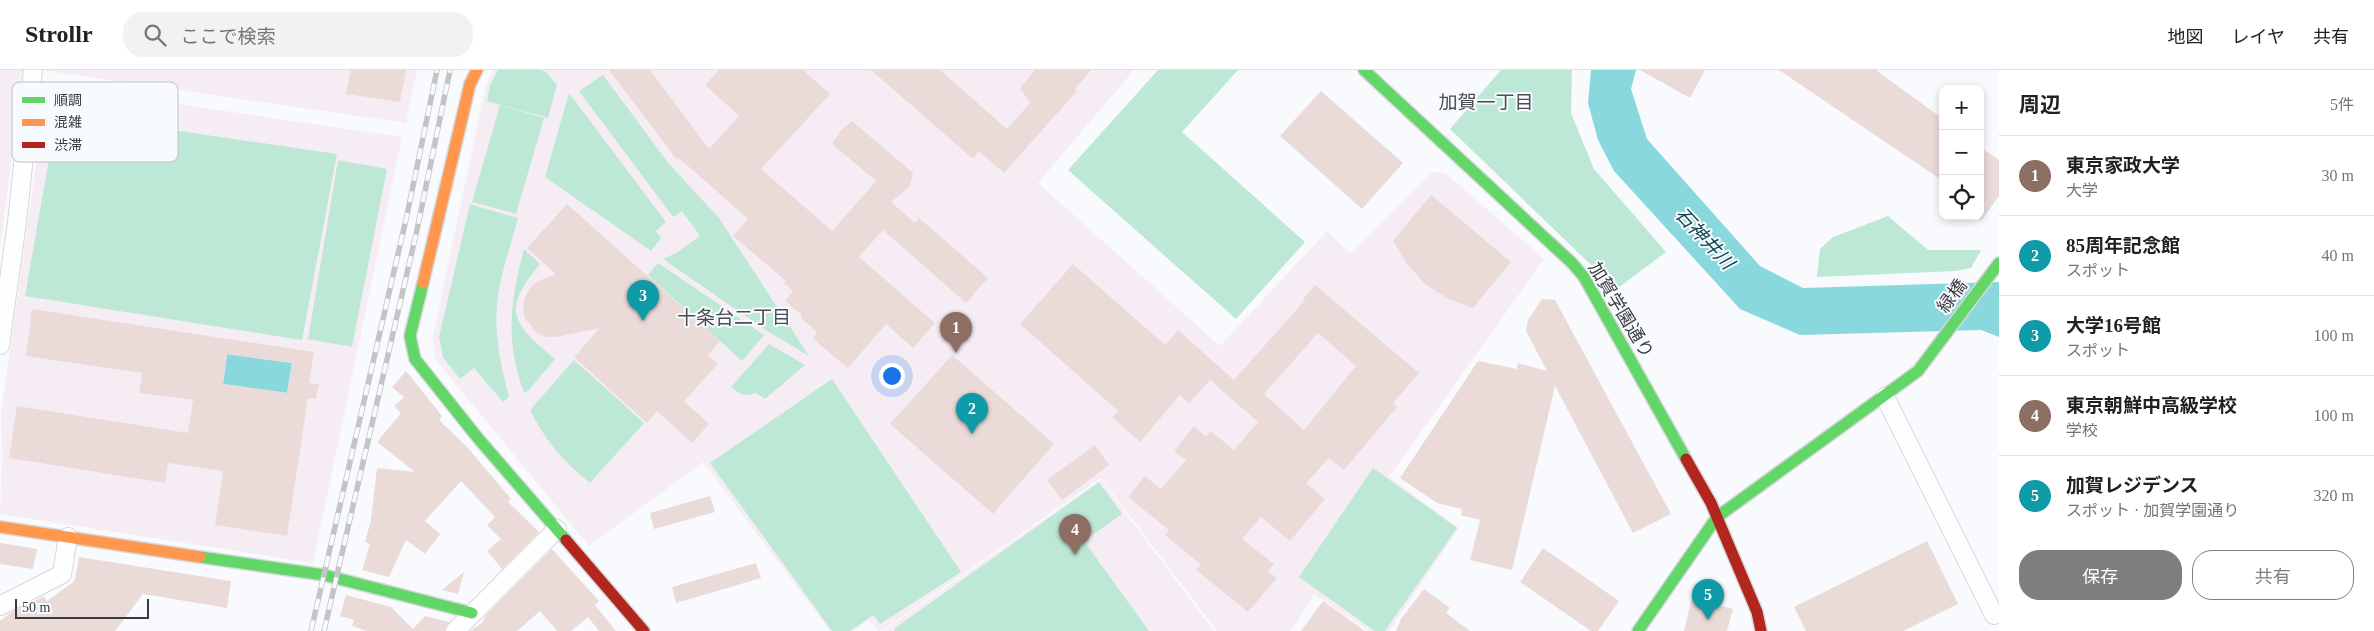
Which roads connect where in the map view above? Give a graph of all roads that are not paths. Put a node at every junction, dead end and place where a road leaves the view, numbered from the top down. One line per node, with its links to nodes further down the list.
1 (477, 70): 9 (street)
2 (1364, 70): 7 (street, 加賀学園通り)
3 (23, 162): 5 (street)
4 (1999, 263): 6 (street, 緑橋)
5 (0, 345)
6 (1885, 396): 7 (street, 緑橋); 13 (street)
7 (1718, 517): 16 (street, 緑橋); 17 (street, 加賀学園通り)
8 (0, 527): 10 (street)
9 (557, 529): 12 (street); 15 (street)
10 (68, 537): 11 (street); 12 (street)
11 (0, 606)
12 (472, 614): 14 (street)
13 (1994, 615)
14 (456, 631)
15 (644, 631)
16 (1638, 631)
17 (1761, 631)

